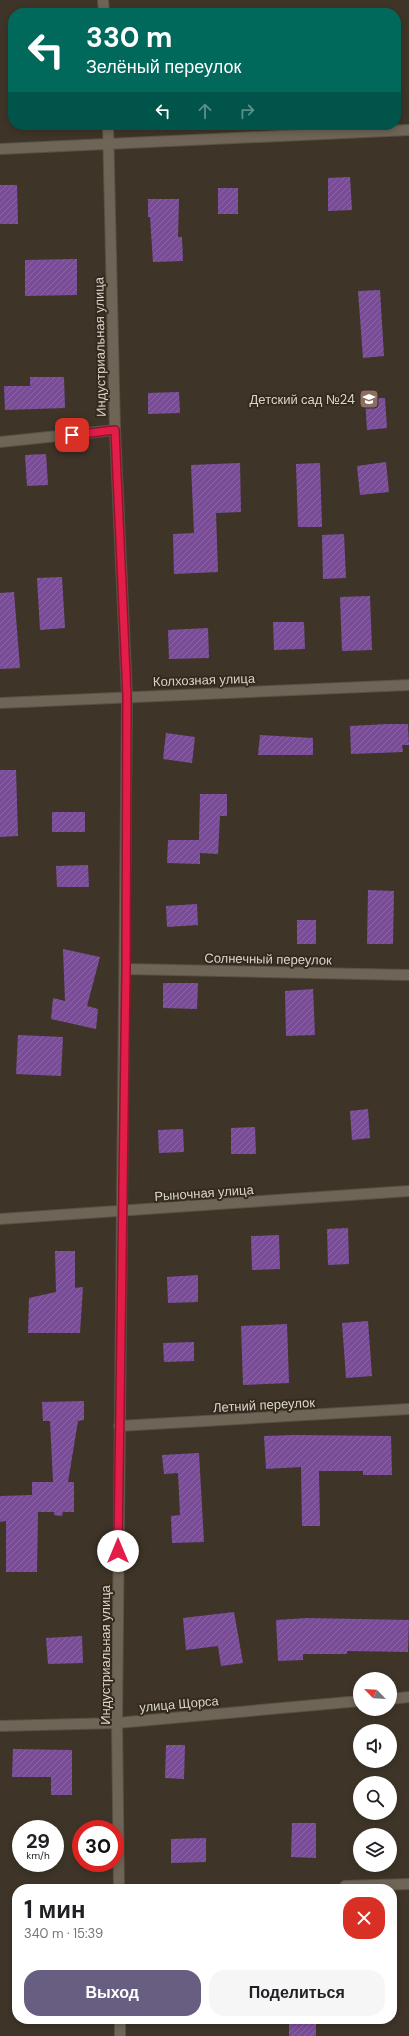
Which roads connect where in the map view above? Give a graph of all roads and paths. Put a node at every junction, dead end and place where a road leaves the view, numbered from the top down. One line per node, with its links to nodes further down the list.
1 (108, 130): 3 (street, Индустриальная улица)
2 (409, 130): 3 (street)
3 (109, 144): 4 (street); 5 (street, Индустриальная улица)
4 (0, 149)
5 (115, 430): 6 (street); 8 (street, Индустриальная улица)
6 (0, 442)
7 (409, 685): 8 (street, Колхозная улица)
8 (127, 696): 9 (street, Колхозная улица); 10 (street, Индустриальная улица)
9 (0, 703)
10 (126, 970): 11 (street, Солнечный переулок); 13 (street, Индустриальная улица)
11 (409, 975)
12 (409, 1191): 13 (street, Рыночная улица)
13 (122, 1212): 14 (street, Рыночная улица); 16 (street, Индустриальная улица)
14 (0, 1219)
15 (409, 1409): 16 (street, Летний переулок)
16 (120, 1426): 20 (street, Индустриальная улица)
17 (409, 1697): 18 (street)
18 (397, 1698)
19 (353, 1702): 20 (street, улица Щорса)
20 (117, 1723): 21 (street, улица Щорса); 22 (street, Индустриальная улица)
21 (0, 1726)
22 (119, 1884)
23 (397, 1884): 24 (street)
24 (409, 1884)
25 (120, 2024): 26 (street)
26 (120, 2036)

